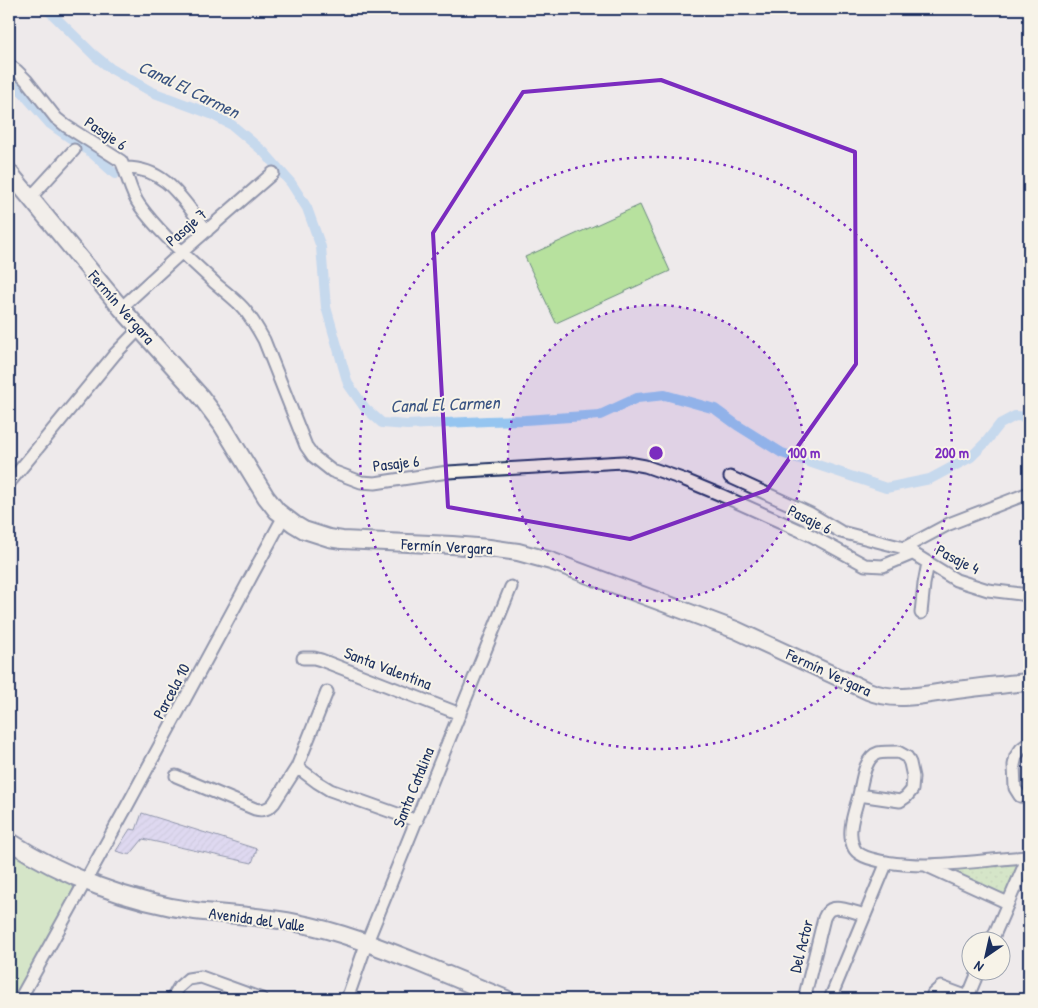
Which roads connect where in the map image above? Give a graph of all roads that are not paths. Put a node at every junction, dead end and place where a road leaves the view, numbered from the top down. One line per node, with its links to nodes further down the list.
1 (9, 65): 3 (street, Pasaje 6)
2 (74, 150): 6 (street)
3 (124, 168): 7 (street); 8 (street, Pasaje 6)
4 (9, 172): 6 (street, Fermín Vergara)
5 (274, 173): 7 (street, Pasaje 7)
6 (30, 198): 9 (street, Fermín Vergara)
7 (206, 231): 8 (street, Pasaje 7)
8 (182, 252): 9 (street, Pasaje 7); 15 (street, Pasaje 6)
9 (121, 308): 10 (street, Fermín Vergara)
10 (140, 328): 12 (street); 14 (street, Fermín Vergara)
11 (730, 477): 15 (street, Pasaje 6)
12 (9, 483)
13 (1029, 493): 15 (street, Pasaje 6)
14 (284, 516): 21 (street, Fermín Vergara); 34 (street, Parcela 10)
15 (909, 550): 16 (street, Pasaje 4)
16 (928, 563): 18 (street, Pasaje 4); 19 (street)
17 (511, 587): 23 (street, Santa Catalina)
18 (1029, 595)
19 (920, 613)
20 (303, 658): 23 (street, Santa Valentina)
21 (1029, 682)
22 (327, 692): 25 (street)
23 (460, 714): 29 (street, Santa Catalina)
24 (1029, 743): 28 (street)
25 (297, 767): 26 (street); 29 (street)
26 (176, 776)
27 (859, 795): 27 (street); 32 (street)
28 (1029, 797)
29 (417, 821): 38 (street, Santa Catalina)
30 (9, 842): 34 (street, Avenida del Valle)
31 (1029, 857): 33 (street); 35 (street)
32 (887, 862): 33 (street); 36 (street)
33 (925, 865): 35 (street)
34 (86, 881): 38 (street, Avenida del Valle); 41 (street, Parcela 10)
35 (1008, 902): 37 (street)
36 (865, 915): 46 (street, Del Actor); 47 (street)
37 (996, 930)
38 (367, 942): 44 (street, Santa Catalina); 45 (street, Avenida del Valle)
39 (975, 980): 40 (street)
40 (968, 998): 48 (street)
41 (20, 999)
42 (172, 999): 43 (street)
43 (262, 999)
44 (347, 999)
45 (506, 999)
46 (807, 999)
47 (830, 999)
48 (930, 999)

